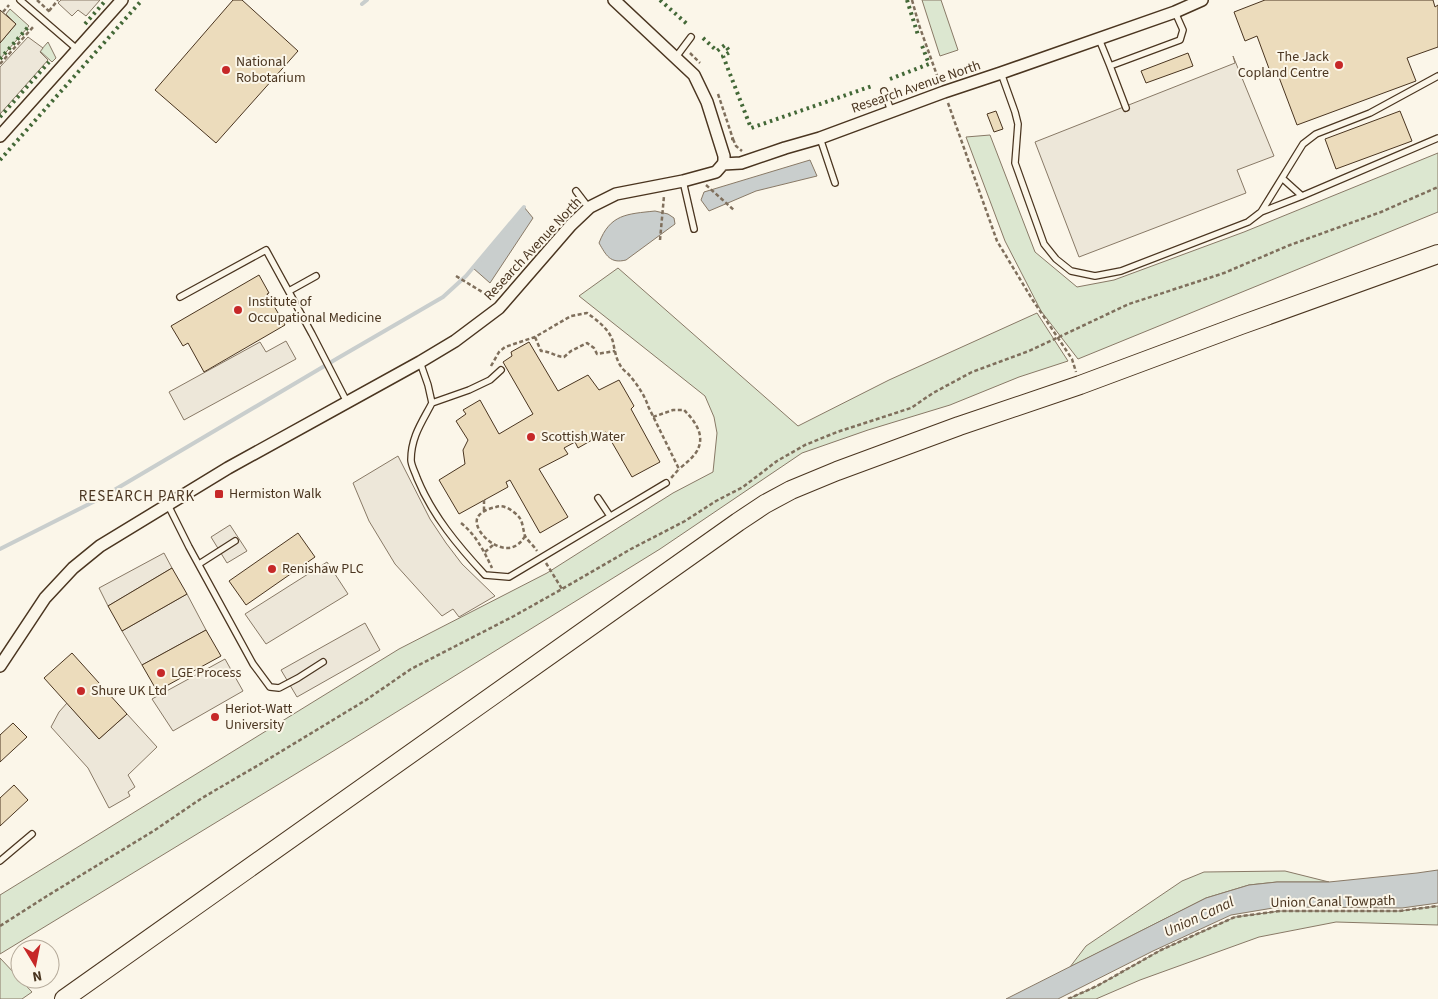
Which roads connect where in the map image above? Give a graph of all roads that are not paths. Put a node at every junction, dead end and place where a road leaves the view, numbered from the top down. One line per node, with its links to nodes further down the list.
1 (20, 0): 8 (lane)
2 (122, 0): 8 (street)
3 (614, 0): 9 (street)
4 (1202, 0): 5 (street, Research Avenue North)
5 (1175, 12): 7 (street, Research Avenue North); 10 (lane)
6 (692, 37): 9 (lane)
7 (1100, 39): 10 (lane); 11 (street, Research Avenue North)
8 (78, 50): 17 (street)
9 (676, 57): 20 (street)
10 (1110, 66): 15 (lane)
11 (1001, 74): 16 (street, Research Avenue North); 27 (lane)
12 (1437, 77): 13 (lane); 21 (lane)
13 (1438, 85)
14 (884, 91): 16 (lane)
15 (1126, 108)
16 (891, 111): 18 (street, Research Avenue North)
17 (0, 136)
18 (820, 138): 20 (street, Research Avenue North); 23 (lane)
19 (1438, 138): 25 (lane)
20 (723, 164): 22 (street, Research Avenue North)
21 (1282, 178): 25 (lane); 27 (lane)
22 (683, 181): 26 (street, Research Avenue North); 28 (lane)
23 (835, 183)
24 (576, 191): 26 (lane)
25 (1302, 196): 27 (lane)
26 (589, 208): 33 (street, Research Avenue North)
27 (1261, 212)
28 (694, 229)
29 (1438, 254): 47 (main road)
30 (316, 276): 31 (lane)
31 (289, 291): 32 (lane); 35 (lane)
32 (180, 297)
33 (420, 362): 35 (street, Research Avenue North); 36 (lane)
34 (501, 370): 36 (lane)
35 (347, 402): 39 (street, Research Avenue North)
36 (432, 403): 40 (lane)
37 (666, 483): 40 (lane)
38 (598, 498): 40 (lane)
39 (168, 505): 42 (lane); 44 (street, Research Avenue North)
40 (610, 516)
41 (235, 541): 42 (lane)
42 (199, 564): 43 (lane)
43 (323, 662)
44 (0, 666)
45 (32, 834): 46 (lane)
46 (0, 861)
47 (64, 999)

